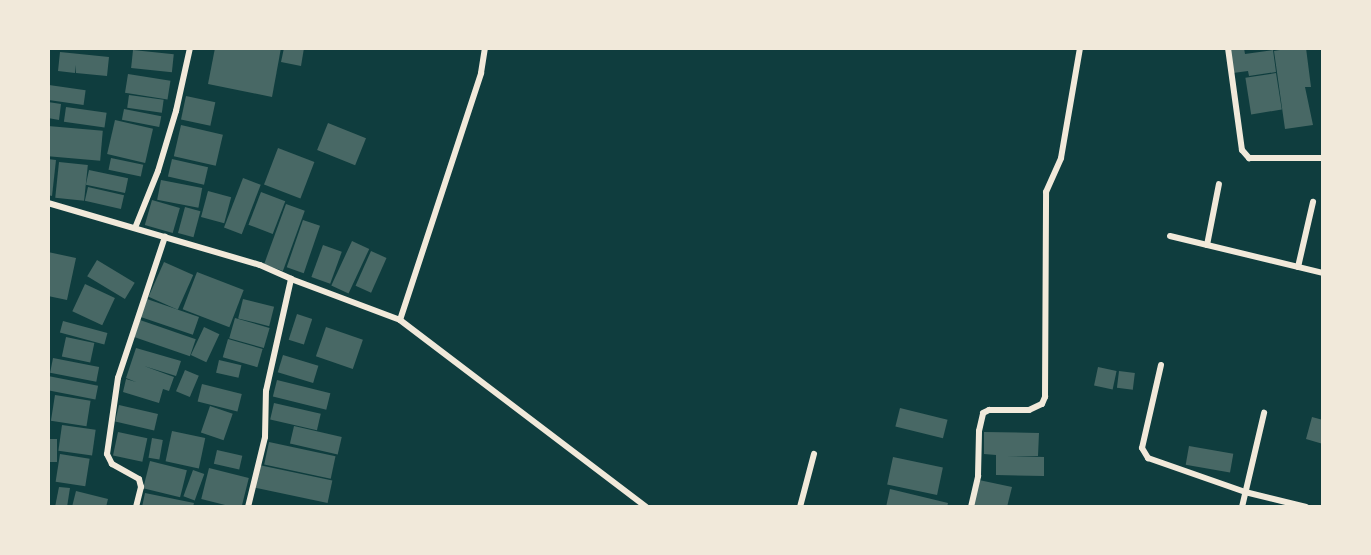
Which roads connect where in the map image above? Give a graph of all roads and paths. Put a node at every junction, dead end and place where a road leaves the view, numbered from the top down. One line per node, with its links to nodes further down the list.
1 (190, 48): 9 (street)
2 (485, 48): 16 (street)
3 (1080, 48): 25 (street)
4 (1228, 48): 5 (street)
5 (1323, 158)
6 (1219, 184): 12 (street)
7 (1313, 202): 13 (street)
8 (48, 203): 9 (street)
9 (135, 228): 11 (street)
10 (1170, 236): 12 (street)
11 (165, 237): 15 (street); 21 (street)
12 (1207, 245): 13 (street)
13 (1298, 267): 14 (street)
14 (1323, 273)
15 (291, 279): 16 (street); 22 (street)
16 (400, 320): 23 (street)
17 (1161, 365): 20 (street)
18 (1264, 413): 20 (street)
19 (814, 454): 24 (street)
20 (1245, 492): 26 (street); 27 (street)
21 (136, 507)
22 (248, 507)
23 (646, 507)
24 (800, 507)
25 (971, 507)
26 (1242, 507)
27 (1306, 507)

